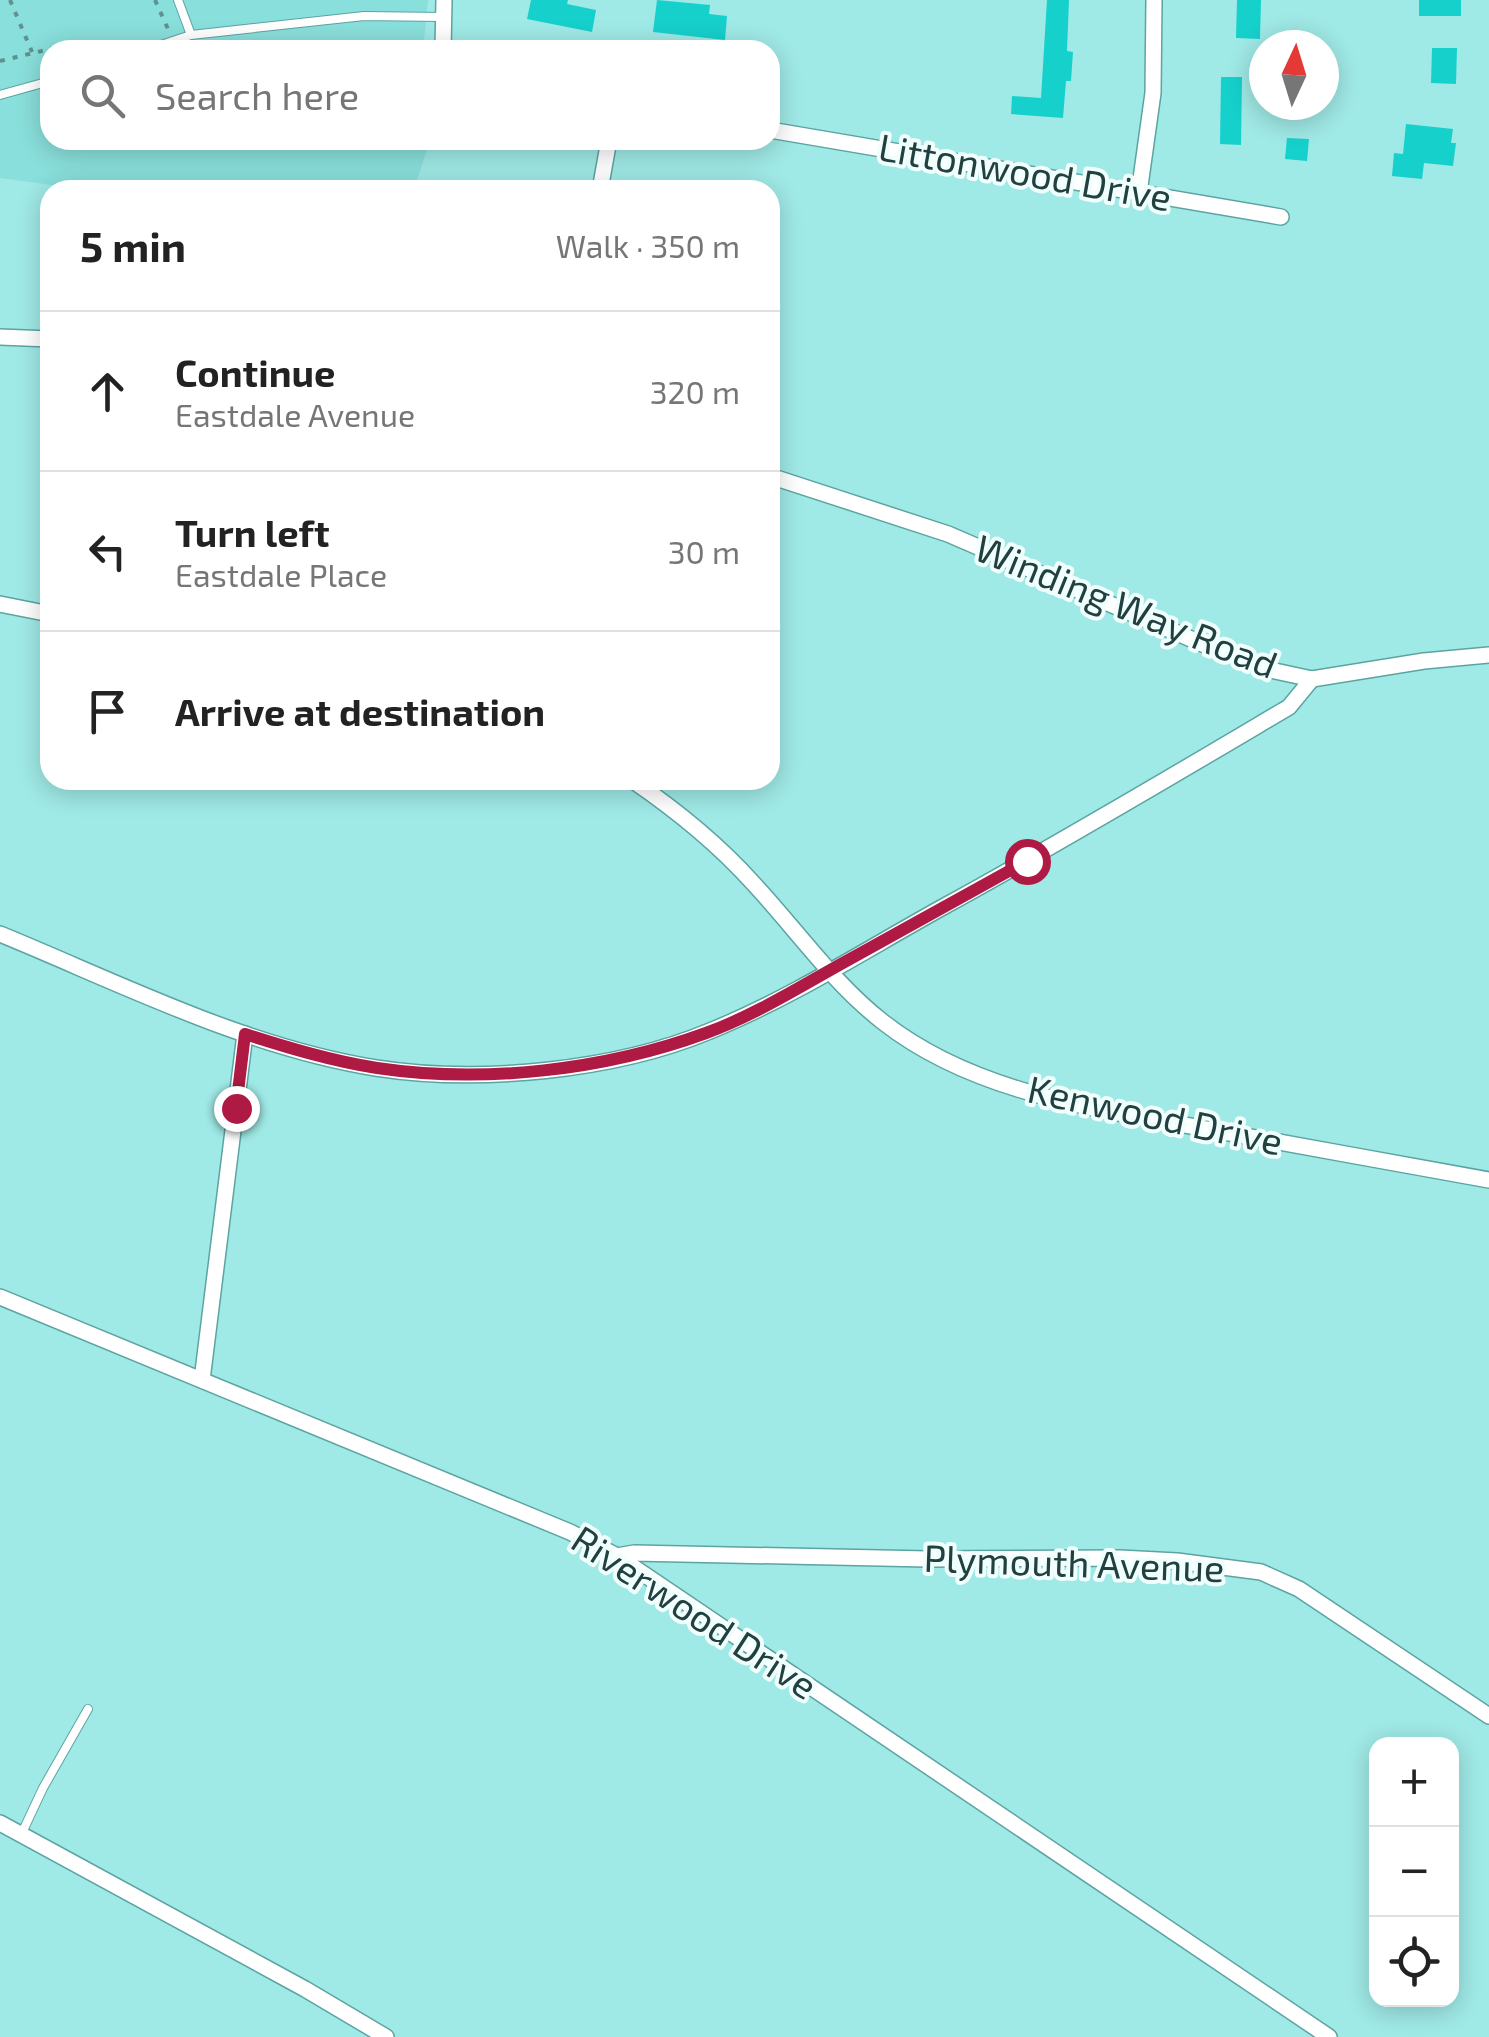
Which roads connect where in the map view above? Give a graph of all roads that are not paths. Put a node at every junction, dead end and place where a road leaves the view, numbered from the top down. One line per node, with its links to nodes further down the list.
1 (178, 0): 4 (lane)
2 (1154, 0): 12 (street)
3 (444, 8): 4 (lane); 6 (street)
4 (191, 35): 5 (lane)
5 (176, 40)
6 (442, 40)
7 (40, 84): 8 (lane)
8 (0, 95)
9 (780, 132): 12 (street, Littonwood Drive)
10 (608, 150): 11 (street)
11 (602, 180)
12 (1139, 193): 13 (street, Littonwood Drive)
13 (1281, 217)
14 (0, 337): 15 (street)
15 (40, 339)
16 (780, 479): 20 (street, Winding Way Road)
17 (0, 604): 18 (street)
18 (40, 612)
19 (1489, 654): 20 (street, Winding Way Road)
20 (1312, 679): 23 (street)
21 (646, 790): 23 (street, Kenwood Drive)
22 (0, 934): 24 (street)
23 (830, 970): 24 (street); 25 (street, Kenwood Drive)
24 (245, 1034): 27 (street)
25 (1489, 1180)
26 (0, 1297): 27 (street, Riverwood Drive)
27 (202, 1380): 28 (street, Riverwood Drive)
28 (617, 1556): 30 (street, Plymouth Avenue); 34 (street, Riverwood Drive)
29 (88, 1710): 32 (lane)
30 (1489, 1716)
31 (0, 1824): 32 (street)
32 (22, 1835): 33 (street)
33 (386, 2037)
34 (1329, 2037)

